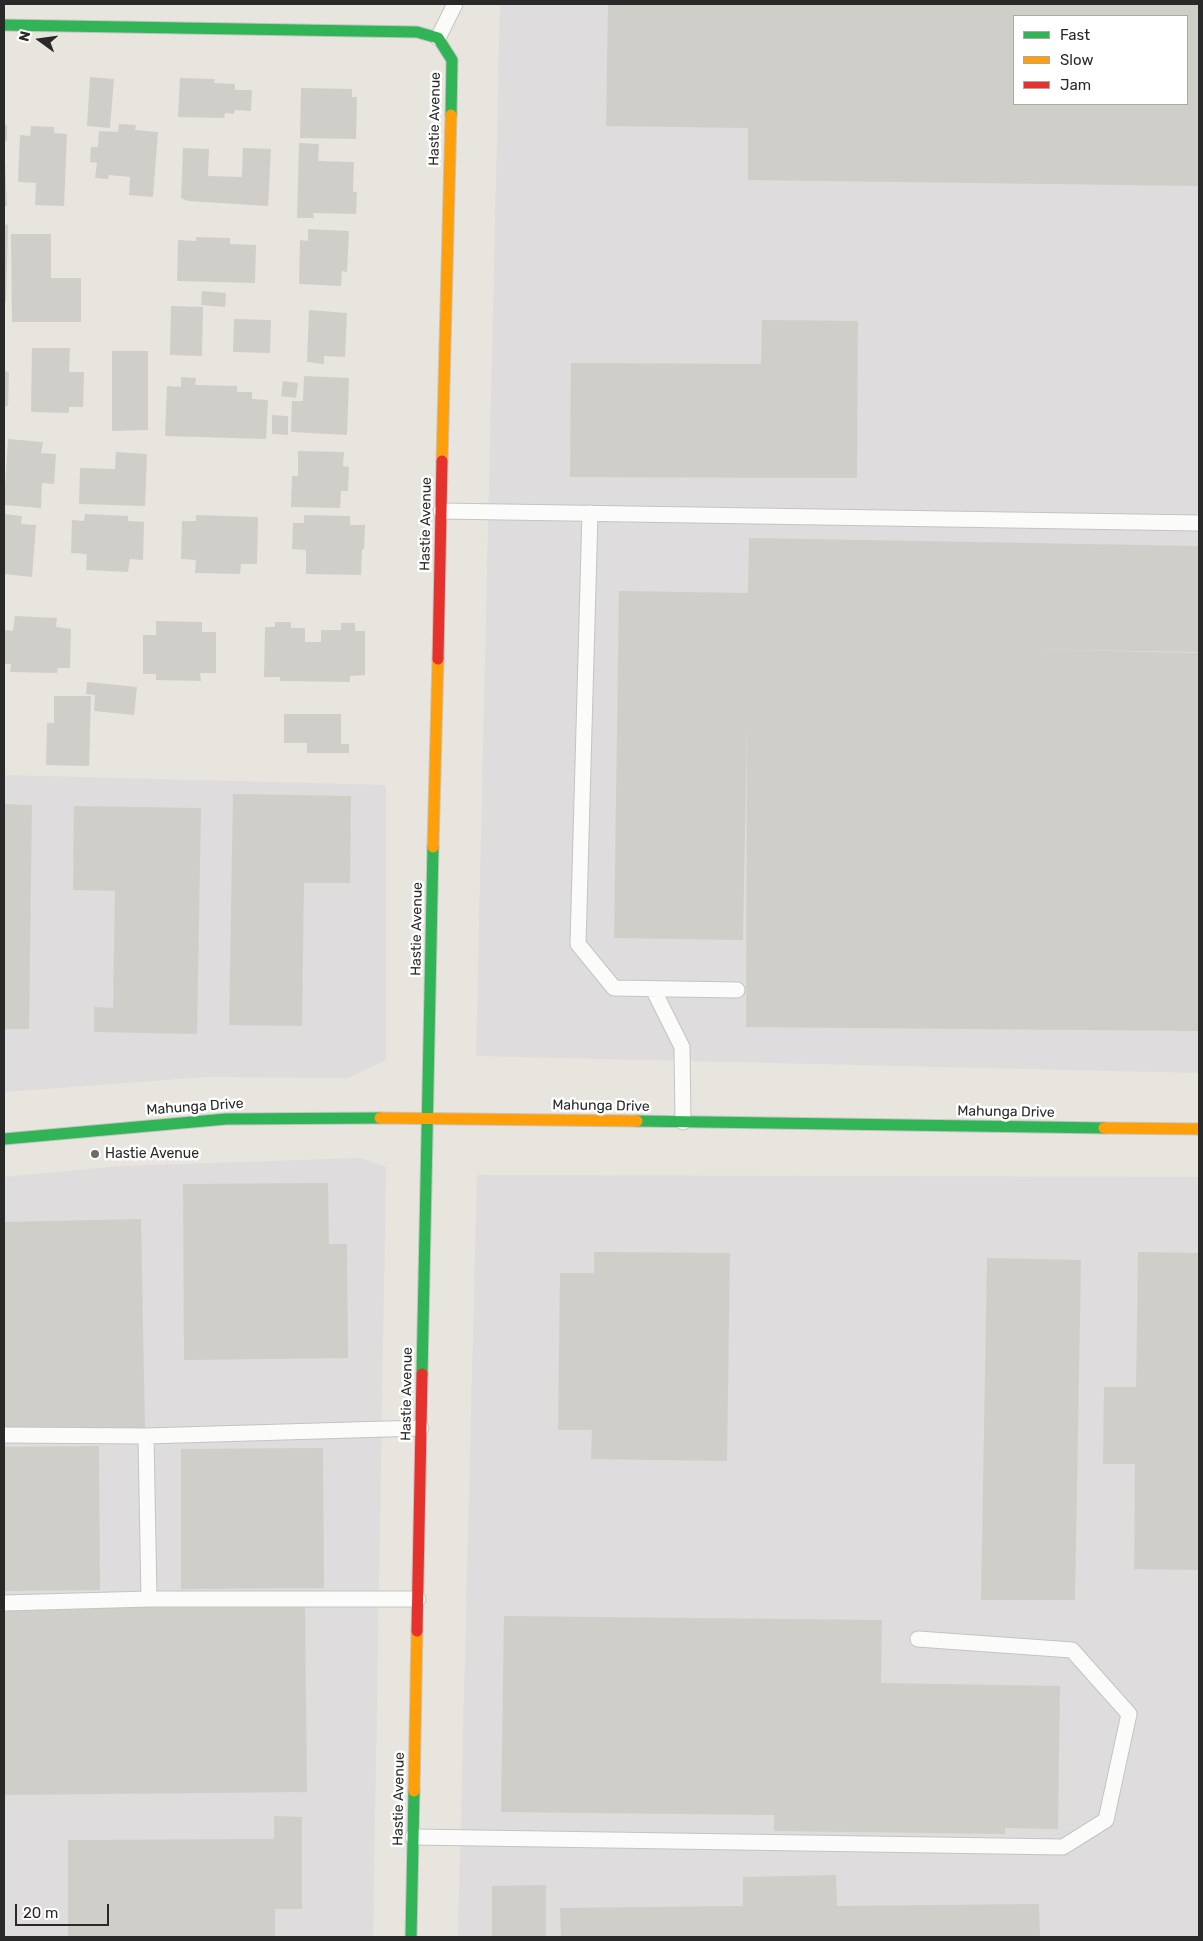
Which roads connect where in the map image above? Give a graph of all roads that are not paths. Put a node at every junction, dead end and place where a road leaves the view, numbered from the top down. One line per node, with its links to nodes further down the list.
1 (455, 4): 3 (lane)
2 (4, 25): 3 (street)
3 (438, 38): 4 (street, Hastie Avenue)
4 (441, 511): 5 (lane); 9 (street, Hastie Avenue)
5 (590, 513): 6 (lane); 7 (lane)
6 (1199, 523)
7 (653, 989): 8 (lane); 10 (lane)
8 (737, 990)
9 (427, 1118): 10 (street, Mahunga Drive); 12 (street, Mahunga Drive); 13 (street, Hastie Avenue)
10 (683, 1122): 11 (street, Mahunga Drive)
11 (1199, 1130)
12 (4, 1139)
13 (421, 1428): 15 (lane); 17 (street, Hastie Avenue)
14 (4, 1435): 15 (lane)
15 (146, 1436): 16 (lane)
16 (149, 1599): 17 (lane); 18 (lane)
17 (418, 1599): 20 (street, Hastie Avenue)
18 (4, 1603)
19 (918, 1639): 20 (lane)
20 (413, 1837): 21 (street, Hastie Avenue)
21 (411, 1937)

